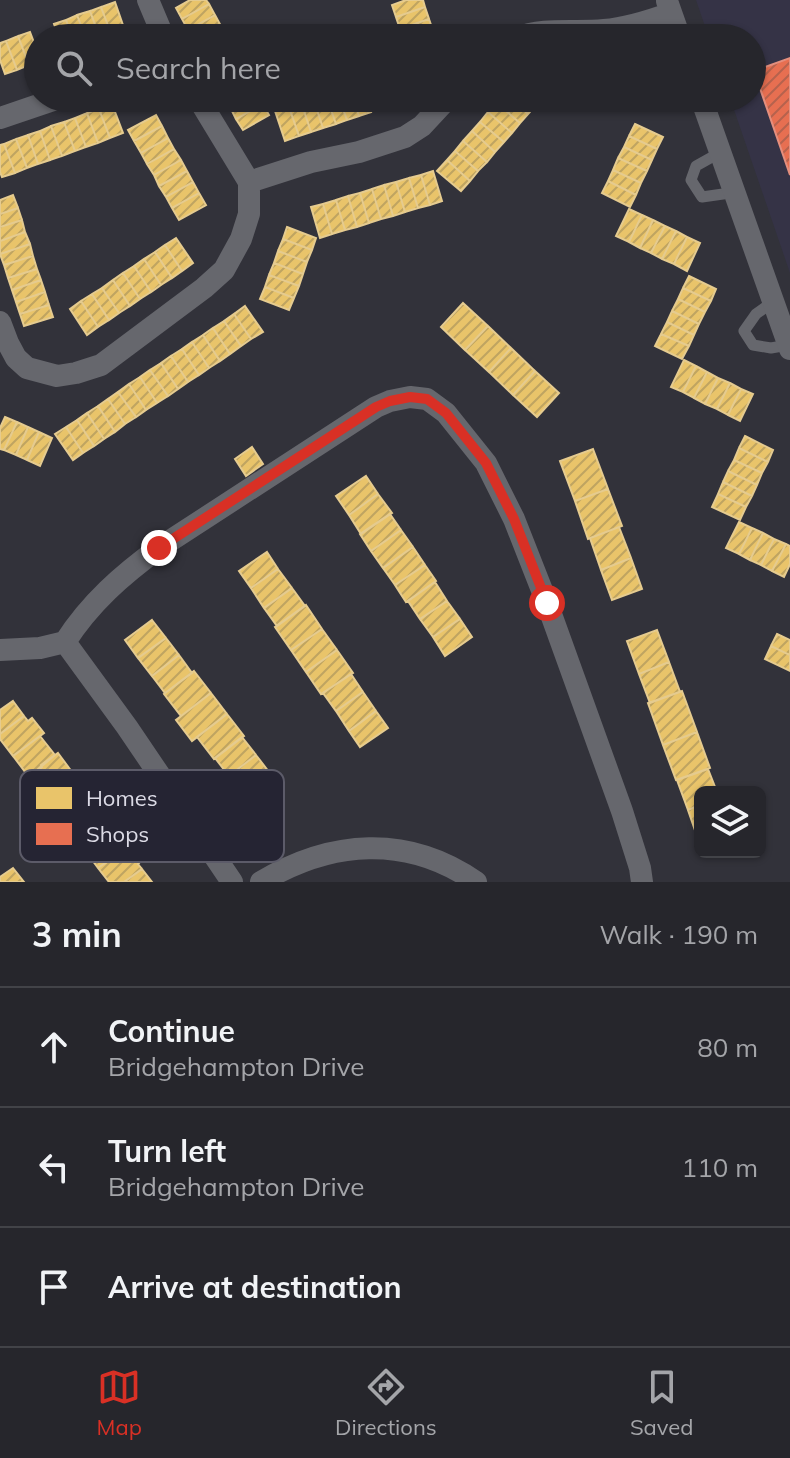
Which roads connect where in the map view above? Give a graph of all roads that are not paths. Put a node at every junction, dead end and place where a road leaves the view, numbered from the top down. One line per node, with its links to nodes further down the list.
1 (148, 0): 3 (street)
2 (669, 7): 4 (street)
3 (158, 24)
4 (632, 24)
5 (24, 110): 9 (street)
6 (206, 112): 11 (street)
7 (435, 112): 11 (street)
8 (706, 112): 10 (street)
9 (0, 118)
10 (721, 152): 12 (street); 12 (lane)
11 (249, 182): 14 (street)
12 (734, 190): 13 (street)
13 (773, 302): 15 (street); 15 (lane)
14 (0, 322)
15 (789, 347)
16 (65, 642): 17 (street); 18 (street); 23 (street)
17 (0, 650)
18 (156, 770)
19 (218, 862): 20 (street)
20 (232, 882)
21 (261, 882): 22 (street)
22 (476, 882)
23 (642, 882)

